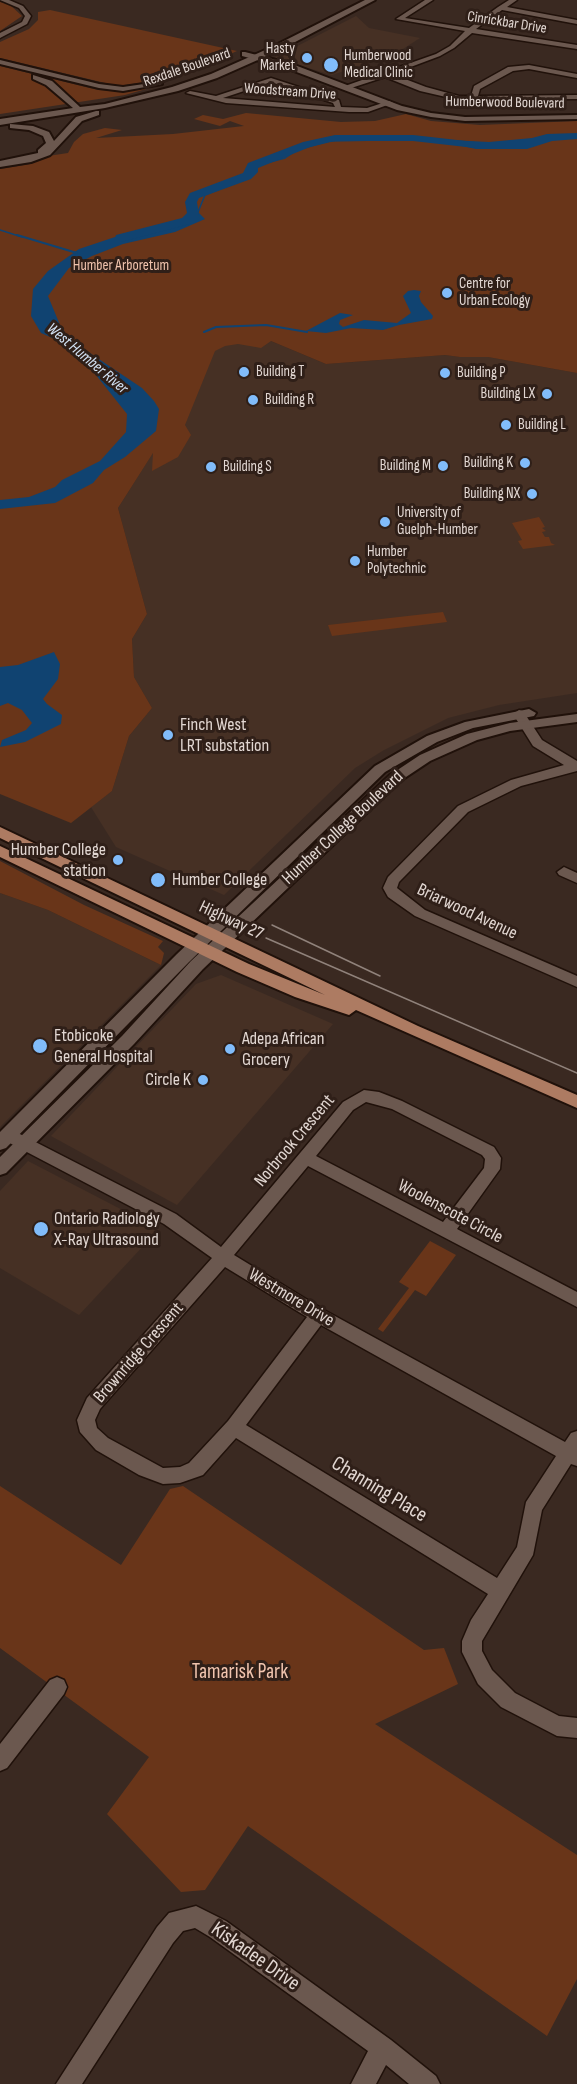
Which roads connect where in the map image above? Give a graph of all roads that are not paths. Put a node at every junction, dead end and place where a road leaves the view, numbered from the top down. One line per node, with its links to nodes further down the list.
1 (3, 0): 9 (street)
2 (356, 0): 11 (main road, Rexdale Boulevard)
3 (371, 0): 11 (main road, Rexdale Boulevard)
4 (430, 0): 8 (street, Cinrickbar Drive)
5 (514, 0): 6 (street)
6 (500, 8): 7 (street); 8 (street)
7 (577, 22)
8 (470, 31): 10 (street, Cinrickbar Drive); 14 (street)
9 (0, 36)
10 (577, 47)
11 (248, 57): 15 (main road, Rexdale Boulevard); 16 (main road, Rexdale Boulevard); 18 (main road, Humberwood Boulevard)
12 (0, 62): 15 (main road)
13 (0, 67): 24 (main road)
14 (387, 75): 18 (street); 22 (street)
15 (195, 76): 24 (main road, Rexdale Boulevard)
16 (214, 76): 26 (main road, Rexdale Boulevard); 28 (main road)
17 (577, 76): 22 (street)
18 (348, 88): 23 (main road, Humberwood Boulevard)
19 (190, 93): 21 (street, Woodstream Drive)
20 (577, 97): 22 (street)
21 (214, 99): 25 (street, Woodstream Drive); 25 (street)
22 (473, 99)
23 (388, 103): 25 (street, Woodstream Drive); 27 (main road, Humberwood Boulevard)
24 (76, 107): 29 (main road, Rexdale Boulevard)
25 (336, 109)
26 (44, 116): 28 (main road); 29 (main road, Rexdale Boulevard)
27 (577, 117)
28 (79, 119): 30 (main road)
29 (0, 122): 30 (main road)
30 (0, 162)
31 (577, 706): 33 (main road, Humber College Boulevard)
32 (577, 718): 33 (main road, Humber College Boulevard)
33 (521, 720): 34 (street); 39 (main road, Humber College Boulevard)
34 (575, 766): 41 (street, Briarwood Avenue)
35 (0, 832): 38 (main road, Highway 27)
36 (0, 842): 38 (main road)
37 (0, 851): 40 (main road, Highway 27)
38 (55, 859): 39 (main road, Highway 27)
39 (218, 936): 40 (main road, Humber College Boulevard); 43 (main road, Highway 27)
40 (204, 948): 42 (main road, Humber College Boulevard); 43 (main road, Highway 27); 44 (main road, Humber College Boulevard)
41 (577, 982)
42 (110, 1030): 44 (main road); 45 (main road, Humber College Boulevard)
43 (412, 1030): 47 (main road, Highway 27)
44 (128, 1040): 46 (main road, Humber College Boulevard)
45 (78, 1063): 46 (main road); 48 (main road, Humber College Boulevard)
46 (96, 1072): 49 (main road, Humber College Boulevard)
47 (577, 1102)
48 (4, 1139): 49 (street, Westmore Drive)
49 (25, 1144): 51 (main road, Humber College Boulevard); 53 (street, Westmore Drive)
50 (305, 1157): 52 (street, Woolenscote Circle); 52 (street, Norbrook Crescent); 53 (street, Norbrook Crescent)
51 (0, 1168)
52 (445, 1232): 54 (street, Woolenscote Circle)
53 (223, 1257): 55 (street, Westmore Drive); 56 (street, Brownridge Crescent)
54 (577, 1300)
55 (318, 1315): 56 (street, Brownridge Crescent); 57 (street, Westmore Drive)
56 (234, 1427): 58 (street, Channing Place)
57 (574, 1450): 58 (street)
58 (501, 1591): 60 (street)
59 (57, 1687): 61 (street)
60 (577, 1728)
61 (0, 1761)
62 (383, 2048): 63 (street, Kiskadee Drive); 64 (street); 65 (street, Kiskadee Drive)
63 (68, 2084)
64 (363, 2084)
65 (428, 2084)

